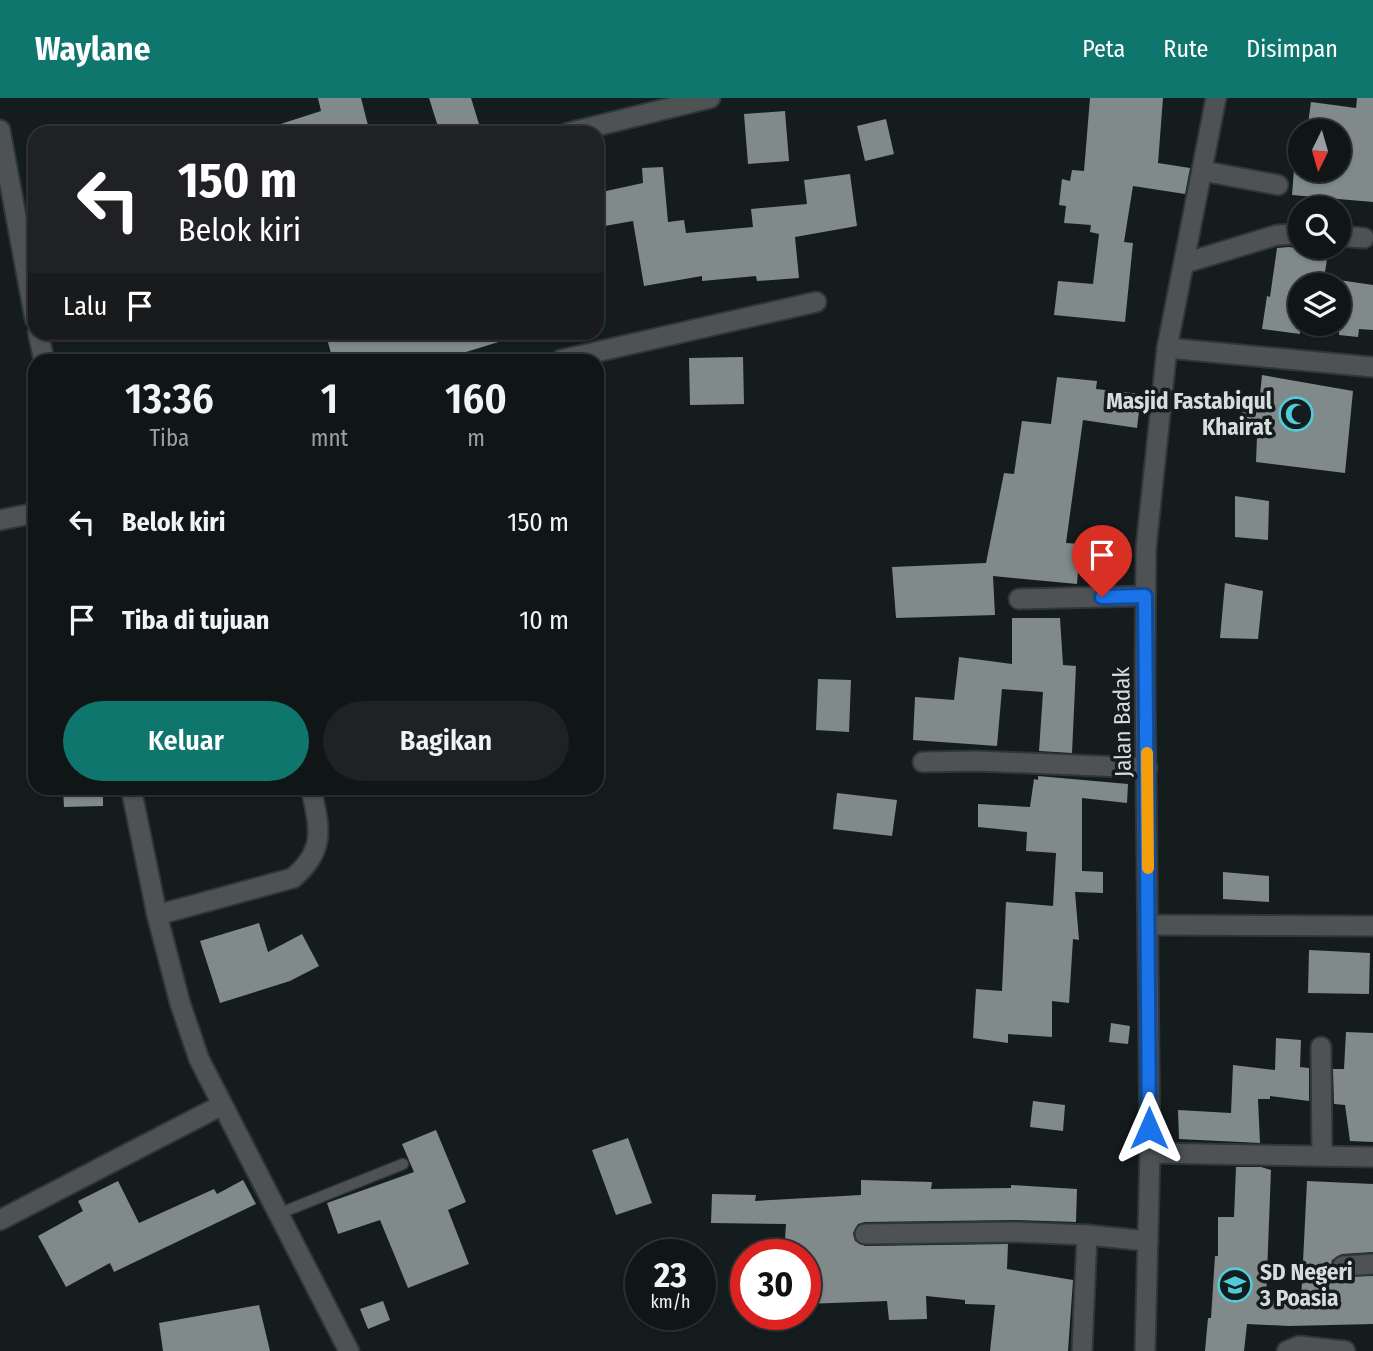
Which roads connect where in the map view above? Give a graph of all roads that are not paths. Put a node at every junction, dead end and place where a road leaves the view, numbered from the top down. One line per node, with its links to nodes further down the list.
1 (710, 98): 3 (street)
2 (1216, 98): 6 (street, Jalan Badak)
3 (596, 126)
4 (0, 130): 5 (street)
5 (2, 154): 12 (street)
6 (1203, 171): 7 (street); 11 (street, Jalan Badak)
7 (1278, 186)
8 (1288, 235): 11 (street)
9 (1351, 237): 10 (street)
10 (1364, 238)
11 (1185, 263): 14 (street, Jalan Badak)
12 (28, 271)
13 (816, 302): 15 (street)
14 (1167, 348): 16 (street); 19 (street, Jalan Badak)
15 (587, 354)
16 (1373, 367)
17 (28, 514): 18 (street)
18 (0, 520)
19 (1145, 596): 20 (street); 22 (street, Jalan Badak)
20 (1020, 599)
21 (923, 762): 22 (street)
22 (1147, 768): 26 (street, Jalan Badak)
23 (132, 795): 25 (street)
24 (312, 795): 25 (street)
25 (157, 915): 29 (street)
26 (1148, 925): 27 (street); 30 (street, Jalan Badak)
27 (1373, 926)
28 (1321, 1047): 31 (street)
29 (222, 1105): 34 (street); 35 (street)
30 (1150, 1153): 31 (street); 38 (street, Jalan Badak)
31 (1322, 1154): 32 (street)
32 (1373, 1157)
33 (402, 1164): 34 (lane)
34 (278, 1214): 41 (street)
35 (0, 1220)
36 (865, 1234): 37 (street)
37 (1087, 1235): 38 (street); 42 (street)
38 (1147, 1241): 43 (street, Jalan Badak)
39 (1373, 1264): 40 (street)
40 (1343, 1266)
41 (349, 1351)
42 (1082, 1351)
43 (1145, 1351)
44 (1287, 1351): 45 (street)
45 (1345, 1351)

